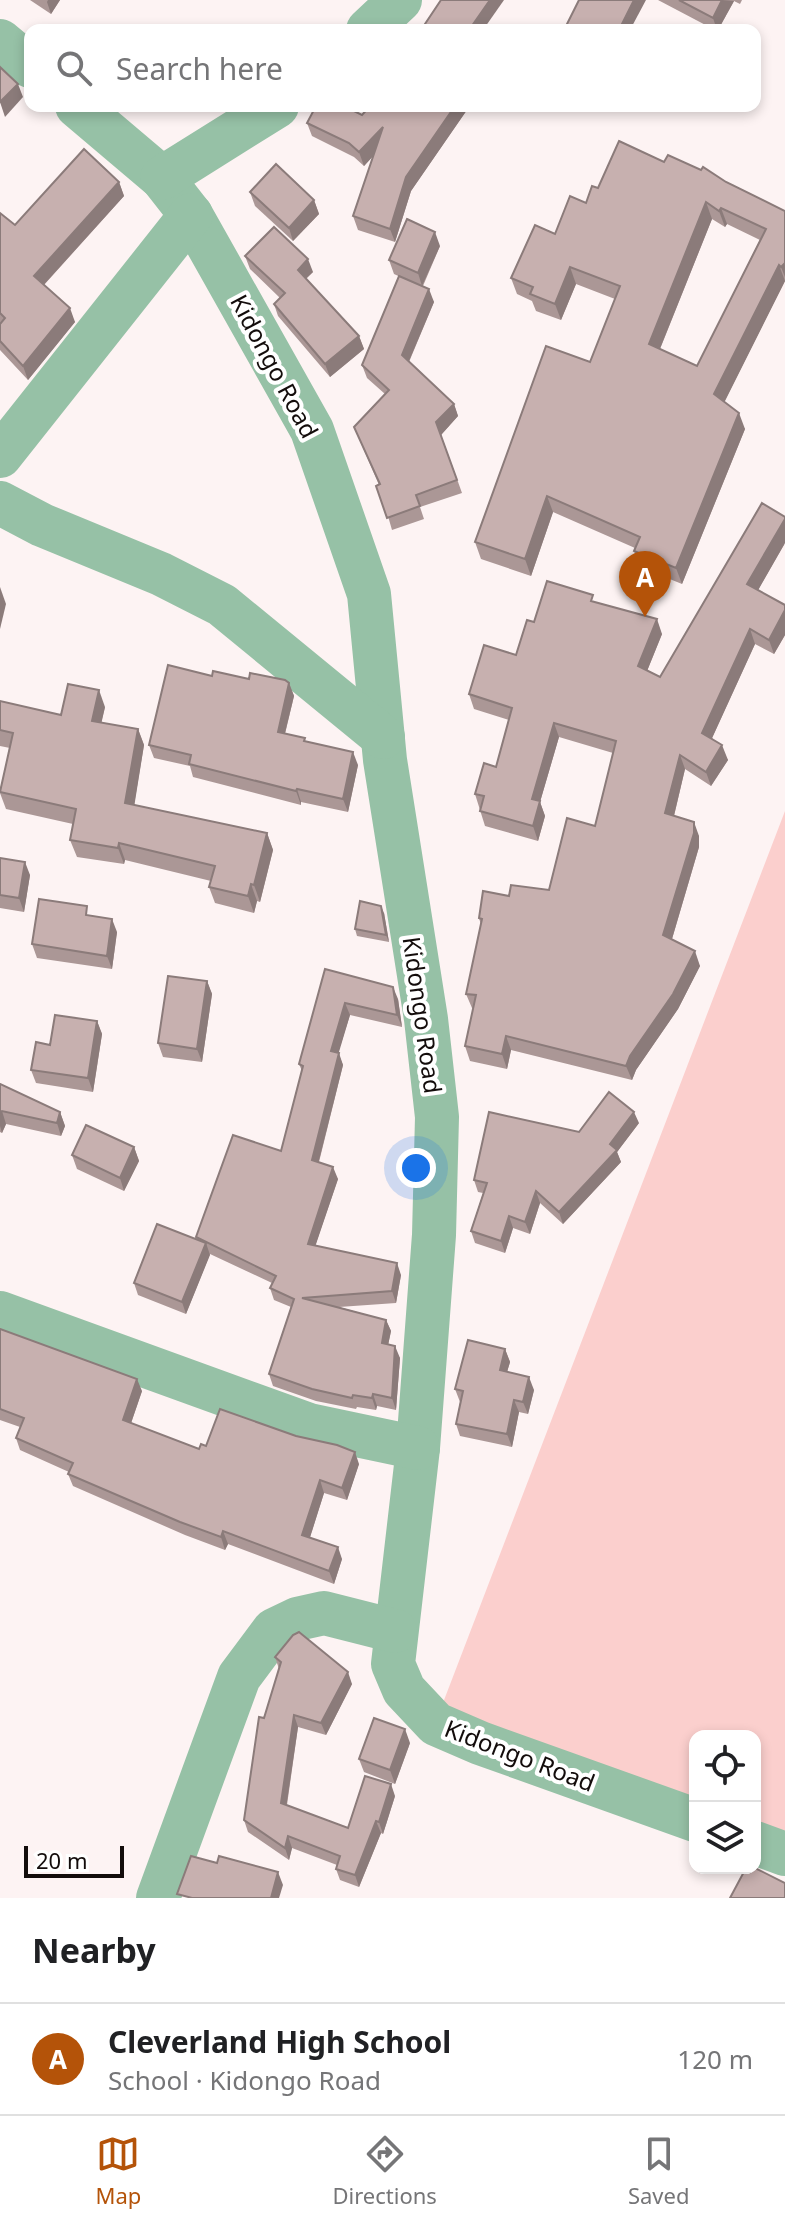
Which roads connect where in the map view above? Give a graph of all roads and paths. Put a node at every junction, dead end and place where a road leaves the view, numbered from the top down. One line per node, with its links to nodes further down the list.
1 (400, 0): 2 (street)
2 (374, 24)
3 (0, 41): 4 (street)
4 (24, 61)
5 (84, 112): 7 (street, Kidongo Road)
6 (267, 112): 7 (street)
7 (162, 178): 8 (street, Kidongo Road)
8 (191, 215): 9 (street); 11 (street, Kidongo Road)
9 (0, 456)
10 (0, 503): 11 (street)
11 (383, 737): 13 (street, Kidongo Road)
12 (0, 1313): 13 (street)
13 (418, 1448): 14 (street, Kidongo Road)
14 (395, 1631): 15 (street, Kidongo Road); 18 (street)
15 (689, 1818)
16 (761, 1845): 17 (street)
17 (785, 1854)
18 (158, 1898)

